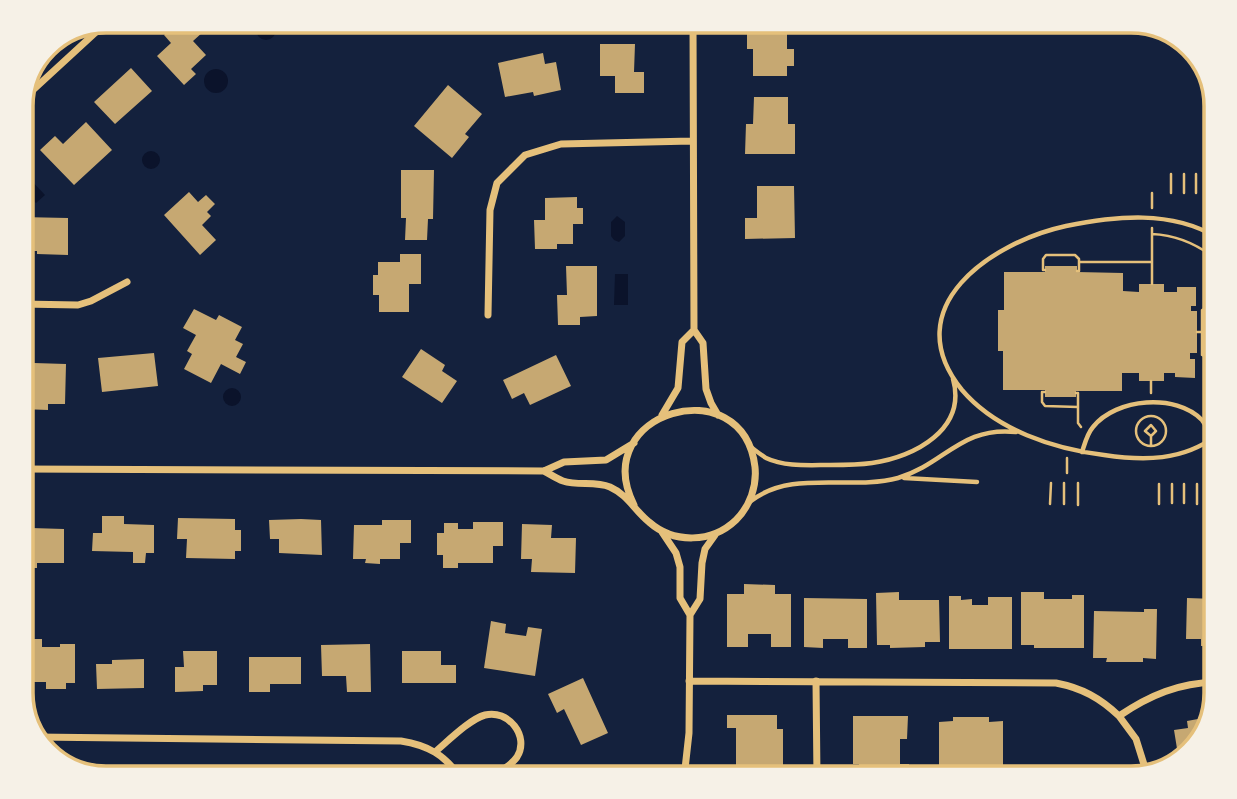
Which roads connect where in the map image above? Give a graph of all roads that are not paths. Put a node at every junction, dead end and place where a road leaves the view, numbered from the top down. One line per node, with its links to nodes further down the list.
1 (693, 33): 4 (street)
2 (93, 35): 3 (street)
3 (36, 87)
4 (692, 141): 8 (street); 9 (street)
5 (1204, 232): 10 (lane)
6 (127, 282): 7 (street)
7 (33, 304)
8 (488, 315)
9 (694, 330): 11 (street); 12 (street)
10 (950, 368): 14 (lane); 17 (lane)
11 (719, 416): 12 (street); 17 (street)
12 (660, 417): 15 (street)
13 (1204, 424): 18 (lane)
14 (1024, 434): 18 (lane); 21 (lane)
15 (634, 443): 20 (street); 24 (street)
16 (1204, 443): 18 (lane)
17 (749, 445): 23 (street)
18 (1082, 452)
19 (33, 469): 20 (street)
20 (544, 471): 24 (street)
21 (900, 477): 22 (lane); 23 (lane)
22 (977, 482)
23 (748, 504): 26 (street)
24 (635, 505): 25 (street)
25 (662, 531): 26 (street); 27 (street)
26 (716, 533): 27 (street)
27 (690, 615): 28 (street)
28 (689, 681): 29 (street); 37 (street)
29 (816, 681): 31 (street); 38 (street)
30 (1204, 684): 31 (street)
31 (1119, 716): 34 (street)
32 (48, 737): 33 (street)
33 (435, 752): 35 (street); 36 (street)
34 (1144, 764)
35 (451, 766)
36 (507, 766)
37 (685, 766)
38 (817, 766)

